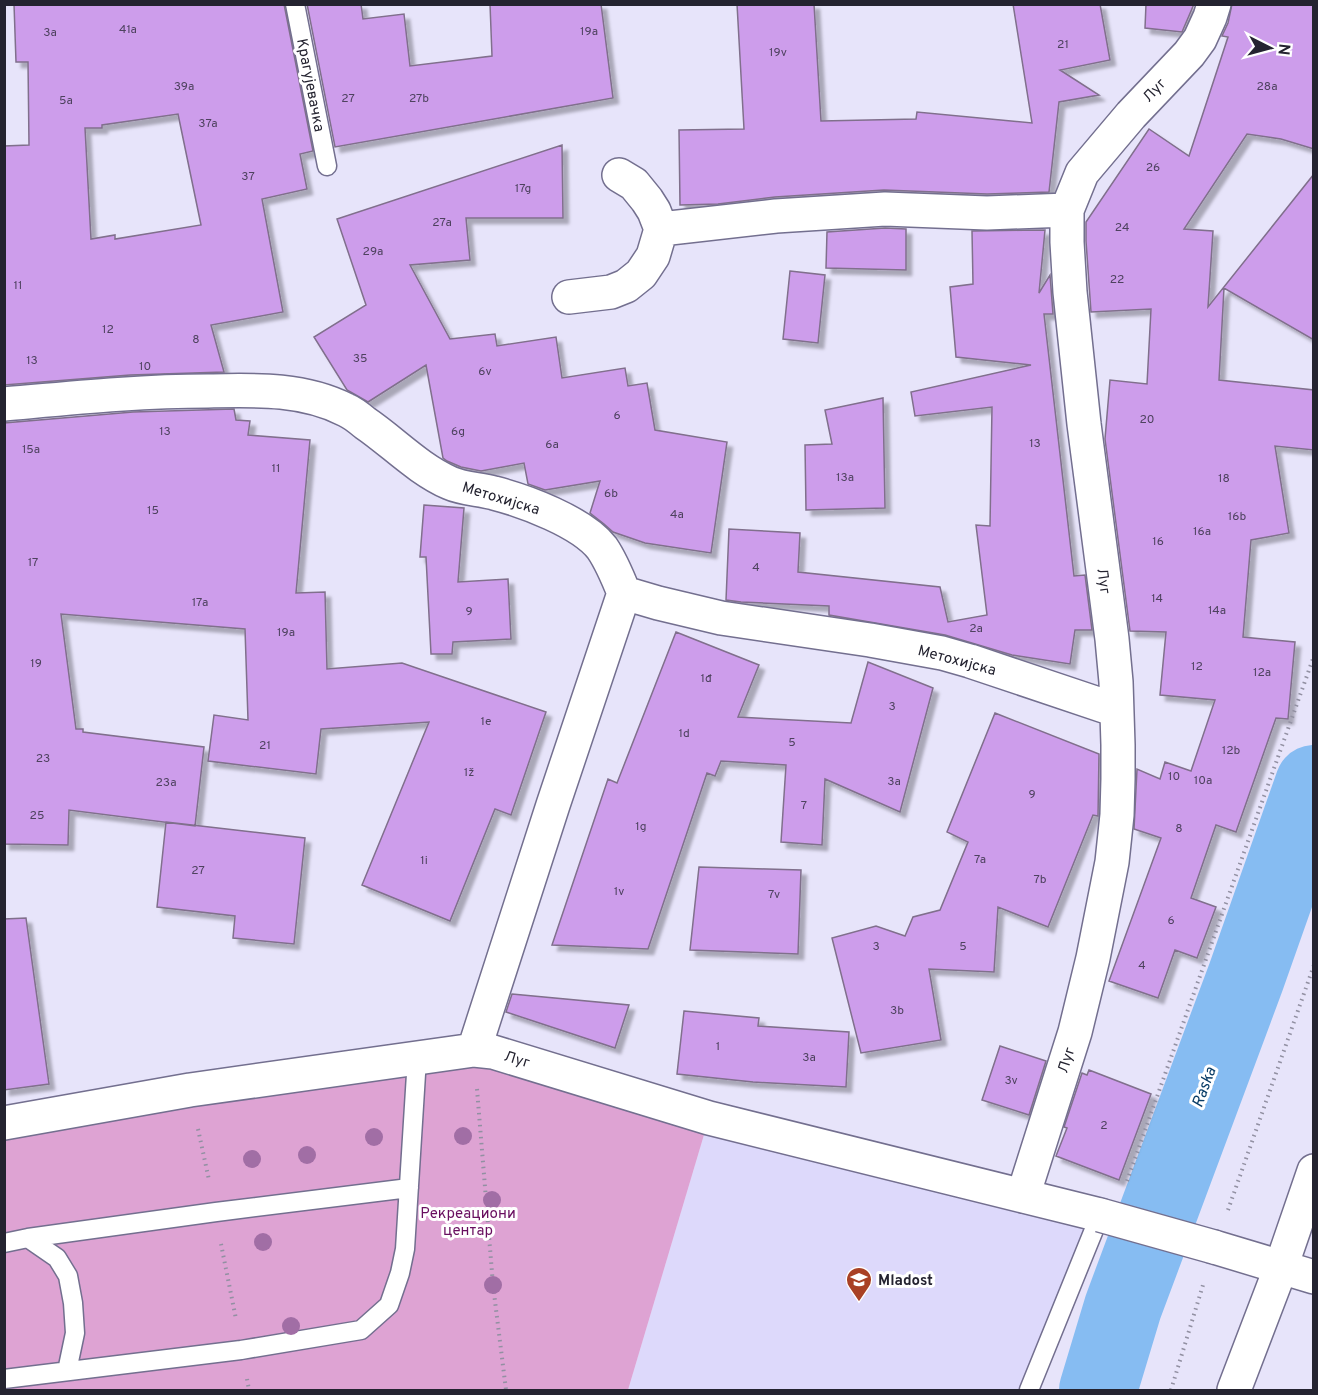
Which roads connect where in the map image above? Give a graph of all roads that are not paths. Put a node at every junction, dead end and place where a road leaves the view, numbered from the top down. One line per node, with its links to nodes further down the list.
1 (296, 4): 3 (lane, Крагујевачка)
2 (1214, 4): 5 (street, Луг)
3 (327, 166)
4 (620, 175): 6 (street)
5 (1067, 210): 6 (street); 10 (street, Луг)
6 (661, 229): 7 (street)
7 (569, 297)
8 (4, 404): 9 (street, Метохијска)
9 (624, 593): 10 (street, Метохијска); 11 (street)
10 (1116, 710): 16 (street, Луг)
11 (474, 1050): 12 (street, Луг); 16 (street, Луг)
12 (417, 1058): 13 (street, Луг); 15 (lane)
13 (4, 1124)
14 (1314, 1171): 20 (street)
15 (410, 1188): 18 (lane); 22 (lane)
16 (1023, 1196): 17 (street, Луг)
17 (1100, 1215): 20 (street, Луг, bridge); 24 (lane)
18 (28, 1238): 19 (lane); 22 (lane)
19 (4, 1243)
20 (1281, 1267): 21 (street, Луг); 25 (street)
21 (1314, 1277)
22 (67, 1371): 23 (lane)
23 (4, 1379)
24 (1029, 1390)
25 (1234, 1390)

